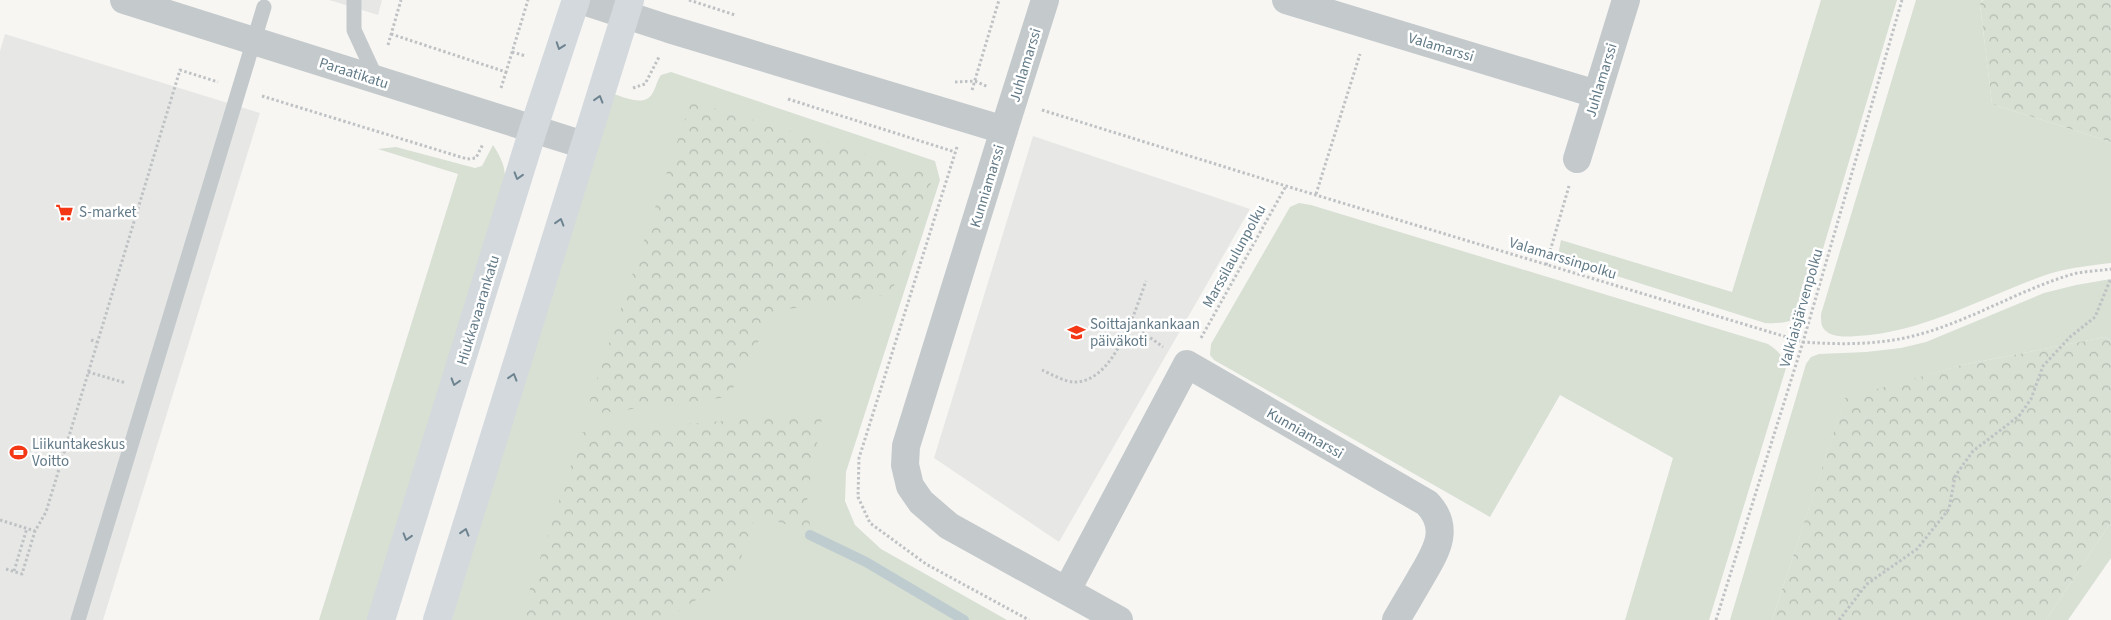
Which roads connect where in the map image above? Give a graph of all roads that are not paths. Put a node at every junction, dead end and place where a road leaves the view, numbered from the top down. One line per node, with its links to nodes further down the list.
1 (124, 0): 9 (street, Paraatikatu)
2 (354, 0): 11 (lane)
3 (578, 0): 8 (street, Kunniamarssi); 13 (street, Hiukkavaarankatu, one-way to 13)
4 (1045, 0): 14 (street, Juhlamarssi)
5 (1286, 0): 12 (street, Valamarssi)
6 (1626, 0): 12 (street, Juhlamarssi)
7 (264, 7): 10 (lane)
8 (628, 8): 14 (street, Kunniamarssi); 15 (street, one-way to 8)
9 (183, 10): 10 (street, Paraatikatu)
10 (254, 41): 11 (street, Paraatikatu); 18 (lane)
11 (377, 80): 13 (street, Paraatikatu)
12 (1596, 94): 16 (street, Juhlamarssi)
13 (533, 130): 15 (street, Paraatikatu); 19 (street, Hiukkavaarankatu, one-way to 19)
14 (1004, 130): 17 (street, Kunniamarssi)
15 (584, 145): 20 (street, one-way to 15)
16 (1577, 159)
17 (1067, 590): 21 (street, Kunniamarssi); 22 (street, Kunniamarssi)
18 (78, 620)
19 (381, 620)
20 (438, 620)
21 (1119, 620)
22 (1396, 620)

